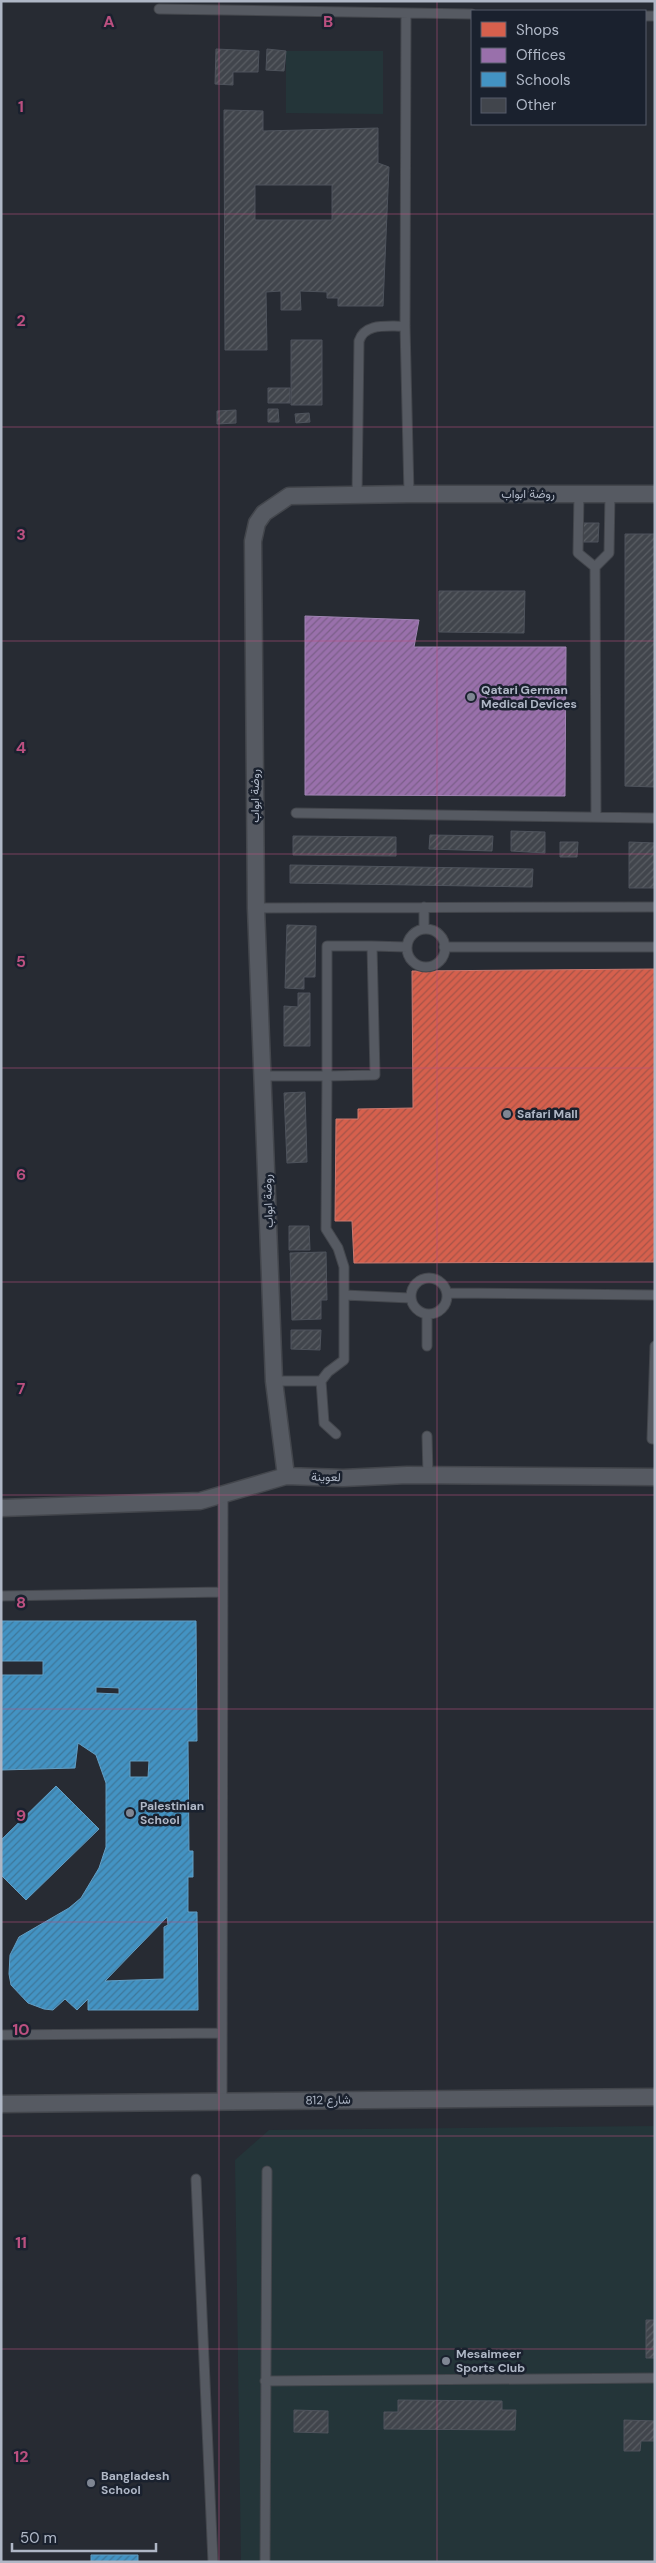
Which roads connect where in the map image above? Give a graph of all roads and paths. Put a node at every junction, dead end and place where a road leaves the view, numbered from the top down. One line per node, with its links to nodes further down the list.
1 (159, 10): 2 (lane)
2 (406, 13): 3 (lane); 4 (lane)
3 (471, 14)
4 (405, 326): 5 (lane); 9 (lane)
5 (409, 494): 6 (street, روضة ابواب); 9 (street, روضة ابواب)
6 (579, 494): 7 (street, روضة ابواب); 10 (lane)
7 (610, 494): 8 (street, روضة ابواب); 10 (lane)
8 (655, 494)
9 (357, 496): 16 (street, روضة ابواب)
10 (595, 567): 12 (lane)
11 (296, 813): 12 (lane)
12 (596, 817): 13 (lane)
13 (655, 818)
14 (424, 907): 15 (lane); 16 (lane); 17 (lane)
15 (655, 907)
16 (256, 908): 22 (street, روضة ابواب)
17 (424, 929): 19 (lane); 20 (lane)
18 (372, 946): 19 (lane); 23 (lane); 23 (lane)
19 (407, 947): 20 (lane)
20 (444, 947): 21 (lane)
21 (655, 947)
22 (263, 1076): 23 (lane); 31 (street, روضة ابواب)
23 (327, 1076): 25 (lane)
24 (447, 1293): 26 (lane); 27 (lane); 28 (lane)
25 (344, 1295): 27 (lane); 32 (lane)
26 (655, 1295)
27 (410, 1298): 28 (lane)
28 (427, 1314): 29 (lane)
29 (427, 1346)
30 (655, 1346): 35 (lane)
31 (274, 1381): 32 (lane); 37 (street, روضة ابواب)
32 (321, 1381): 33 (lane)
33 (336, 1434)
34 (427, 1436): 36 (lane)
35 (655, 1439)
36 (428, 1475): 37 (street, لعوينة); 38 (street, لعوينة)
37 (286, 1476): 39 (street, لعوينة)
38 (655, 1477)
39 (223, 1494): 40 (street, لعوينة); 41 (lane)
40 (1, 1508)
41 (221, 1592): 42 (lane); 43 (lane)
42 (1, 1596)
43 (222, 2033): 44 (lane); 46 (lane)
44 (1, 2035)
45 (655, 2097): 46 (street, شارع 812)
46 (222, 2101): 47 (street, شارع 812)
47 (1, 2104)
48 (267, 2171): 51 (lane)
49 (196, 2179): 52 (lane)
50 (655, 2378): 51 (lane)
51 (265, 2381): 53 (lane)
52 (213, 2562)
53 (265, 2562)

